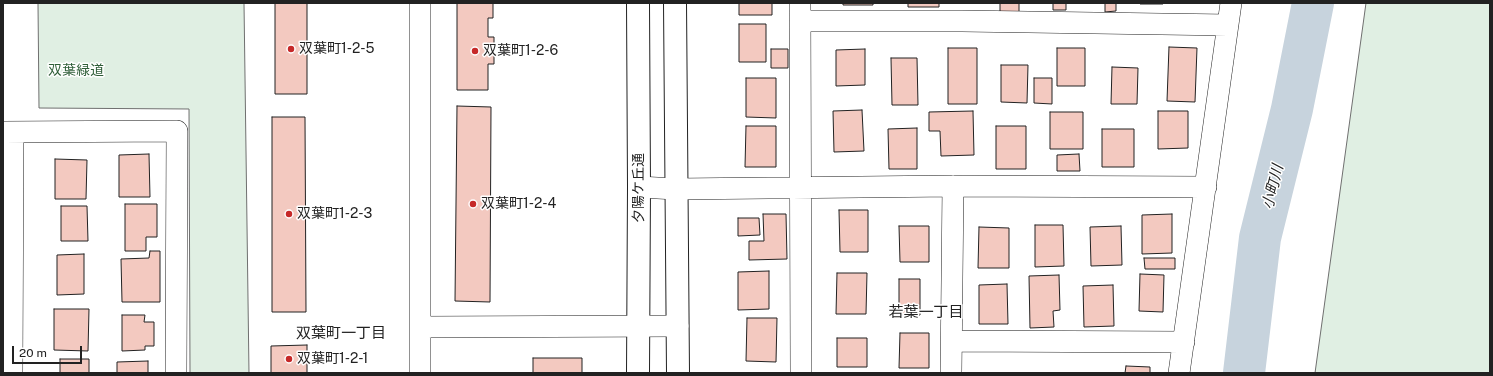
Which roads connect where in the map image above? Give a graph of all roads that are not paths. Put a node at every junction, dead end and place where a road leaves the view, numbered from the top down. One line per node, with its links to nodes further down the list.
1 (420, 3): 16 (street)
2 (638, 3): 10 (main road, 夕陽ケ丘通)
3 (675, 3): 13 (main road)
4 (1231, 3): 7 (street)
5 (800, 12): 6 (street); 12 (street)
6 (962, 12): 7 (street)
7 (1228, 25): 11 (street)
8 (8, 132): 19 (street); 20 (street)
9 (954, 186): 11 (street); 12 (street); 17 (street)
10 (639, 187): 13 (street); 14 (main road, 夕陽ケ丘通)
11 (1206, 187): 18 (street)
12 (800, 188): 13 (street); 24 (street)
13 (676, 189): 15 (main road)
14 (638, 326): 15 (street); 16 (street); 22 (main road, 夕陽ケ丘通)
15 (678, 326): 23 (main road)
16 (420, 327): 21 (street)
17 (952, 340): 18 (street); 25 (street)
18 (1184, 342): 26 (street)
19 (12, 373)
20 (176, 373)
21 (420, 373)
22 (638, 373)
23 (678, 373)
24 (802, 373)
25 (951, 373)
26 (1179, 373)

